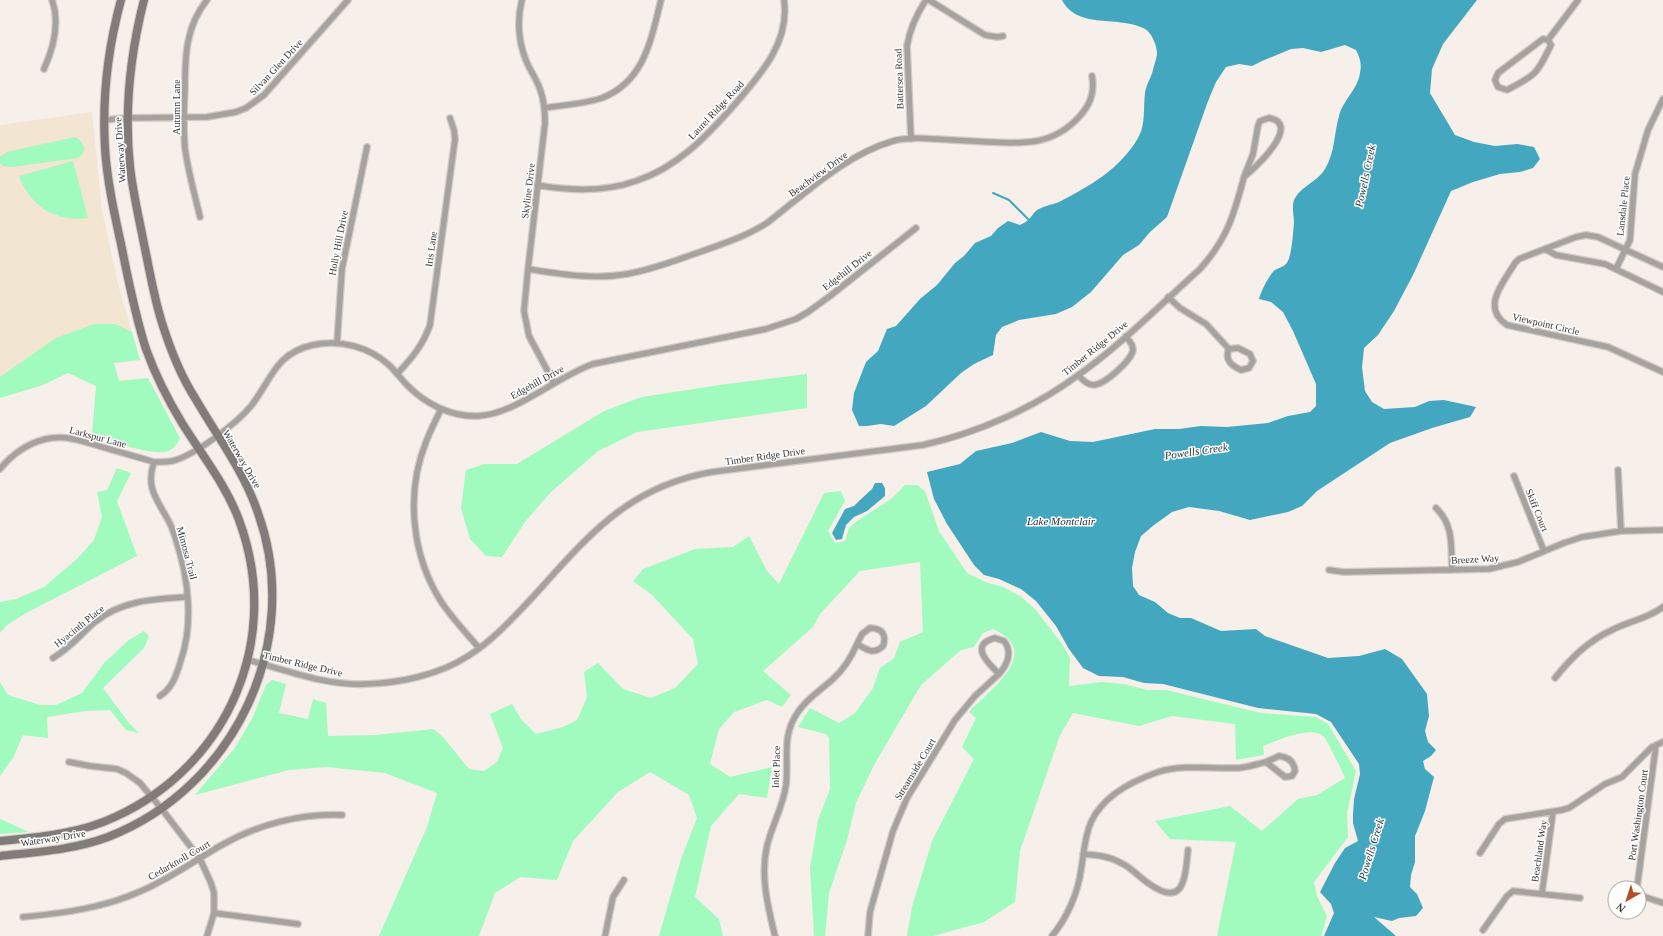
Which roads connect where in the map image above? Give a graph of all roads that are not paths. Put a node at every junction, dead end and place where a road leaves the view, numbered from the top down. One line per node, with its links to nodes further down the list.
1 (52, 0): 13 (street)
2 (121, 0): 20 (main road, Waterway Drive)
3 (144, 0): 18 (main road, Waterway Drive)
4 (207, 0): 17 (street, Autumn Lane)
5 (348, 0): 17 (street, Silvan Glen Drive)
6 (522, 0): 16 (street, Skyline Drive)
7 (661, 0): 16 (street)
8 (784, 0): 24 (street, Laurel Ridge Road)
9 (928, 0): 11 (street); 21 (street, Battersea Road)
10 (1578, 0): 12 (street)
11 (1003, 36)
12 (1548, 40): 12 (street)
13 (44, 69)
14 (1092, 76): 21 (street, Beachview Drive)
15 (1663, 99): 28 (street, Lansdale Place)
16 (545, 108): 24 (street, Skyline Drive)
17 (184, 117): 18 (street, Silvan Glen Drive); 25 (street, Autumn Lane)
18 (127, 118): 20 (street, Silvan Glen Drive); 42 (main road, Waterway Drive)
19 (450, 118): 38 (street, Iris Lane)
20 (104, 120): 43 (main road, Waterway Drive)
21 (911, 139): 30 (street, Beachview Drive)
22 (367, 147): 35 (street, Holly Hill Drive)
23 (1244, 177): 23 (street, Timber Ridge Drive); 33 (street, Timber Ridge Drive)
24 (538, 185): 30 (street, Skyline Drive)
25 (200, 217)
26 (916, 228): 40 (street, Edgehill Drive)
27 (1545, 249): 28 (street, Viewpoint Circle); 31 (street); 37 (street, Viewpoint Circle)
28 (1626, 250): 29 (street, Viewpoint Circle); 31 (street, Lansdale Place)
29 (1663, 267)
30 (528, 269): 40 (street, Skyline Drive)
31 (1616, 269): 32 (street)
32 (1663, 292)
33 (1168, 297): 34 (street, Timber Ridge Drive); 36 (street)
34 (1126, 336): 39 (street, Timber Ridge Drive); 39 (street)
35 (337, 343): 38 (street, Edgehill Drive); 42 (street, Edgehill Drive)
36 (1229, 349): 36 (street)
37 (1663, 372)
38 (397, 374): 41 (street, Edgehill Drive)
39 (1078, 375): 57 (street, Timber Ridge Drive)
40 (554, 383): 41 (street, Edgehill Drive)
41 (441, 409): 57 (street)
42 (218, 436): 43 (street, Edgehill Drive); 60 (main road, Waterway Drive)
43 (198, 448): 44 (street, Larkspur Lane); 59 (main road, Waterway Drive)
44 (154, 462): 45 (street, Larkspur Lane); 54 (street, Mimosa Trail)
45 (0, 469)
46 (1618, 470): 50 (street)
47 (1514, 476): 51 (street, Skiff Court)
48 (1436, 508): 53 (street)
49 (1663, 530): 50 (street, Breeze Way)
50 (1621, 531): 51 (street, Breeze Way)
51 (1544, 551): 53 (street, Breeze Way)
52 (1329, 570): 53 (street, Breeze Way)
53 (1452, 570)
54 (188, 597): 58 (street, Hyacinth Place); 63 (street, Mimosa Trail)
55 (1663, 607): 62 (street)
56 (857, 644): 56 (street, Inlet Place); 90 (street, Inlet Place)
57 (479, 648): 60 (street, Timber Ridge Drive)
58 (53, 658)
59 (248, 660): 60 (street, Timber Ridge Drive); 68 (main road, Waterway Drive)
60 (263, 664): 69 (main road, Waterway Drive)
61 (999, 674): 61 (street, Streamside Court); 91 (street, Streamside Court)
62 (1555, 678)
63 (160, 696)
64 (1663, 742): 65 (street)
65 (1656, 744): 70 (street); 79 (street, Port Washington Court)
66 (69, 762): 68 (street)
67 (1266, 762): 67 (street); 75 (street)
68 (152, 797): 69 (street); 72 (main road, Waterway Drive)
69 (162, 808): 76 (main road, Waterway Drive); 77 (street)
70 (1553, 812): 74 (street); 80 (street, Beachland Way)
71 (342, 815): 77 (street, Cedarknoll Court)
72 (0, 841)
73 (1188, 850): 75 (street)
74 (1480, 853)
75 (1083, 854): 92 (street)
76 (0, 856)
77 (200, 859): 84 (street); 85 (street, Cedarknoll Court)
78 (624, 880): 89 (street)
79 (1638, 880)
80 (1542, 893): 81 (street); 87 (street)
81 (1580, 898)
82 (1647, 898): 83 (street)
83 (1663, 903)
84 (214, 913): 86 (street); 88 (street)
85 (24, 917)
86 (298, 924)
87 (1483, 930)
88 (207, 936)
89 (606, 936)
90 (775, 936)
91 (868, 936)
92 (1052, 936)

